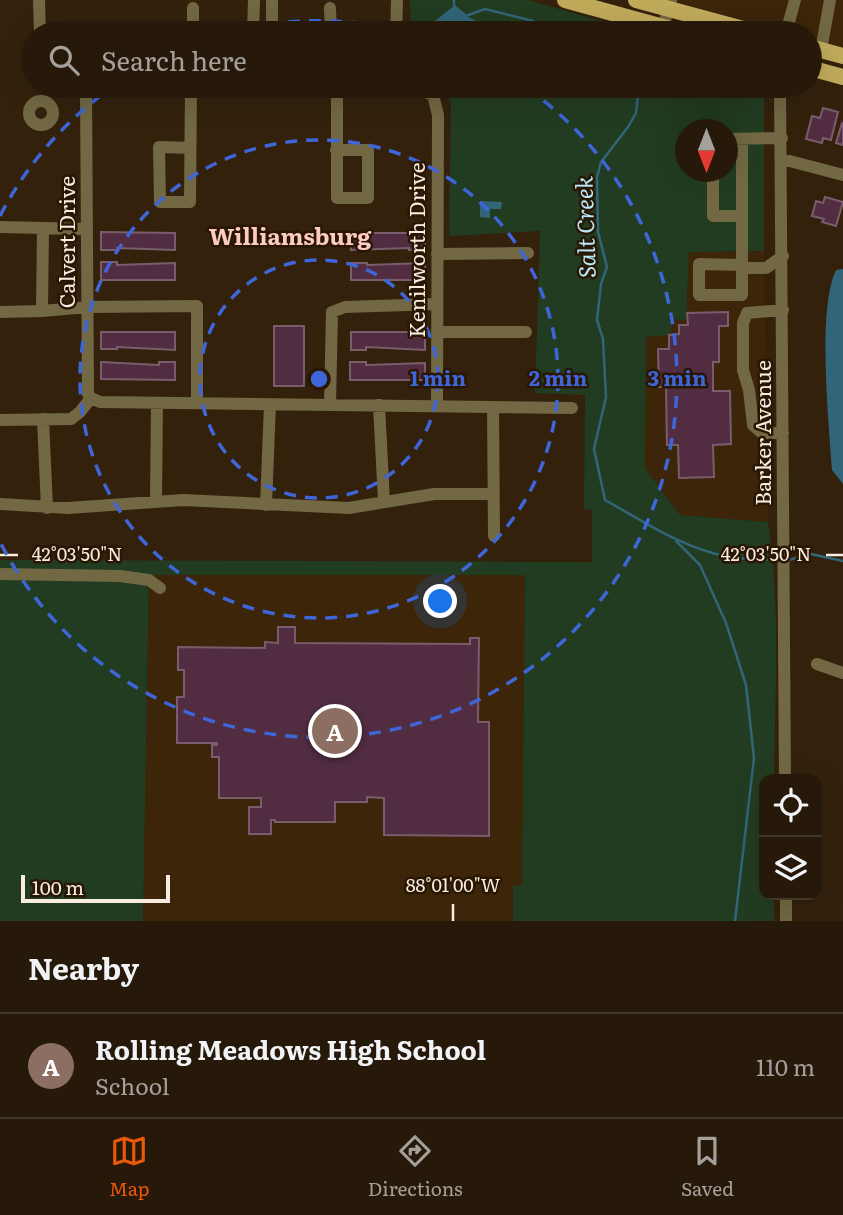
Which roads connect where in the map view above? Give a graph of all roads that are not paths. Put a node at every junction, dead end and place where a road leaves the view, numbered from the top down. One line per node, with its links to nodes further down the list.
1 (39, 0): 12 (street)
2 (254, 0): 14 (street)
3 (272, 0): 15 (street)
4 (565, 0): 18 (main road)
5 (636, 0): 9 (main road)
6 (795, 0): 21 (street)
7 (397, 2): 17 (street)
8 (834, 2): 22 (street)
9 (669, 4): 19 (street); 20 (main road)
10 (193, 8): 13 (street)
11 (330, 8): 16 (street)
12 (40, 21)
13 (193, 21)
14 (253, 21)
15 (272, 21)
16 (331, 21)
17 (397, 21)
18 (641, 21)
19 (665, 21)
20 (721, 21)
21 (789, 21)
22 (822, 32)
23 (822, 51): 24 (main road)
24 (843, 56)
25 (822, 71): 26 (main road)
26 (843, 77)
27 (53, 98): 33 (street)
28 (86, 98): 45 (street, Calvert Drive)
29 (191, 98): 37 (street)
30 (333, 98): 38 (street)
31 (434, 98): 47 (street, Kenilworth Drive)
32 (780, 98): 34 (street, Barker Avenue)
33 (49, 103)
34 (782, 138): 36 (street); 39 (street, Barker Avenue)
35 (738, 139): 36 (street)
36 (742, 139): 42 (street)
37 (190, 148): 37 (street)
38 (336, 150): 38 (street)
39 (782, 159): 40 (street); 48 (street, Barker Avenue)
40 (843, 176)
41 (712, 182): 42 (street)
42 (742, 216): 49 (street)
43 (0, 227): 44 (street)
44 (43, 228): 45 (street); 54 (street)
45 (87, 229): 52 (street, Calvert Drive)
46 (528, 253): 47 (street)
47 (437, 254): 51 (street, Kenilworth Drive)
48 (783, 256): 49 (street); 50 (street, Barker Avenue)
49 (766, 268): 50 (street)
50 (783, 284): 53 (street, Barker Avenue)
51 (437, 304): 56 (street, Kenilworth Drive); 62 (street)
52 (88, 307): 54 (street); 58 (street, Calvert Drive); 60 (street)
53 (783, 310): 69 (street, Barker Avenue); 69 (street)
54 (42, 311): 55 (street)
55 (0, 312)
56 (437, 332): 57 (street); 64 (street, Kenilworth Drive)
57 (526, 332)
58 (89, 396): 59 (street); 67 (street)
59 (157, 403): 60 (street); 71 (street)
60 (197, 403): 61 (street)
61 (270, 404): 62 (street); 74 (street)
62 (330, 405): 63 (street)
63 (379, 405): 64 (street); 72 (street)
64 (437, 406): 65 (street)
65 (493, 407): 66 (street); 70 (street)
66 (572, 408)
67 (43, 419): 68 (street); 75 (street)
68 (0, 420)
69 (783, 433): 81 (street, Barker Avenue)
70 (494, 494): 72 (street); 76 (street)
71 (156, 500): 74 (street); 75 (street)
72 (384, 502): 74 (street)
73 (0, 503): 75 (street)
74 (266, 505)
75 (47, 508)
76 (495, 536)
77 (0, 574): 78 (street)
78 (160, 588)
79 (817, 664): 80 (street)
80 (843, 673)
81 (785, 774)
82 (786, 900): 83 (street)
83 (786, 921)

